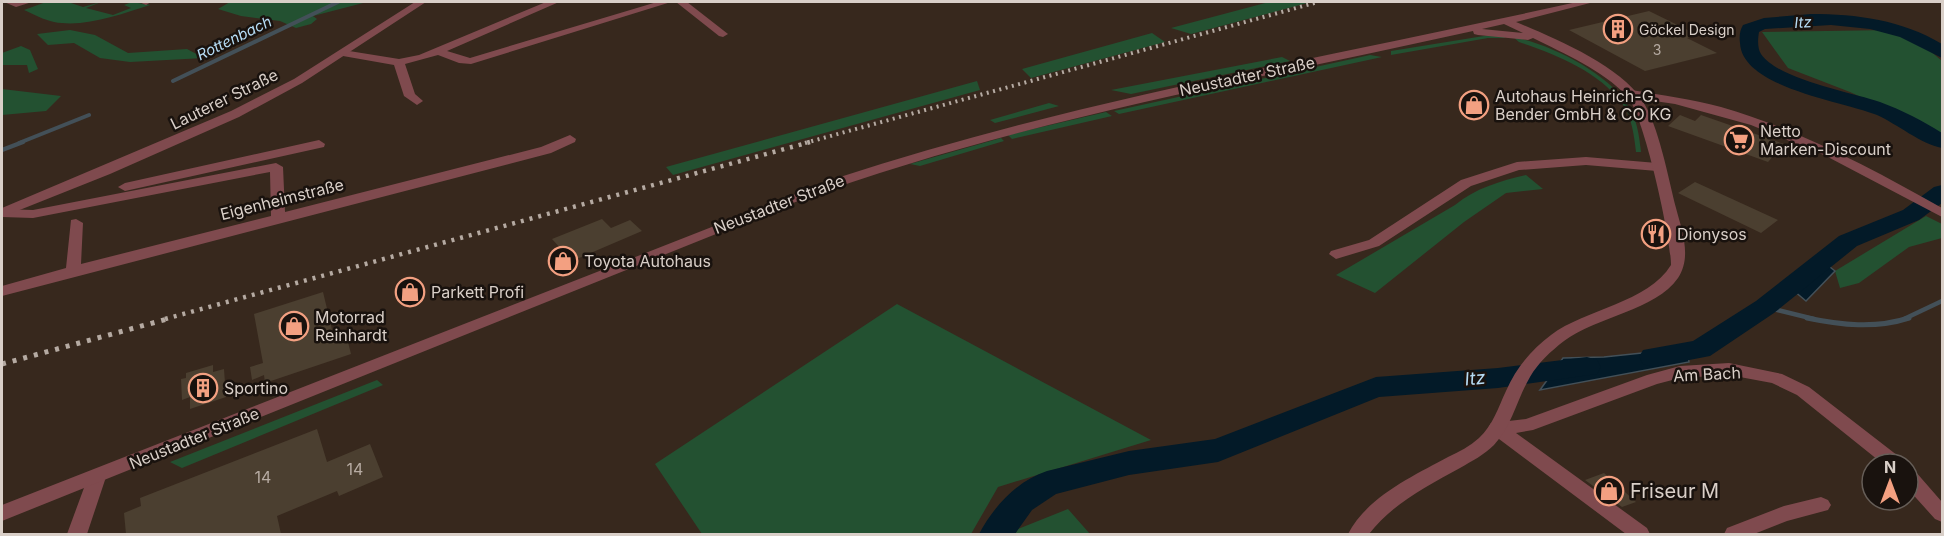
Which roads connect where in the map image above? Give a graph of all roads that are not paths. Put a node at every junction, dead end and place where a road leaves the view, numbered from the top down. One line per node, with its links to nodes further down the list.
1 (9, 2): 2 (street)
2 (27, 2)
3 (421, 2): 13 (street, Lauterer Straße)
4 (554, 2): 12 (street)
5 (666, 2): 12 (street)
6 (681, 2): 10 (street)
7 (1589, 2): 8 (street, Neustadter Straße)
8 (1505, 21): 9 (street, Neustadter Straße); 11 (street)
9 (1448, 32): 11 (street); 30 (street, Neustadter Straße)
10 (723, 34)
11 (1552, 43): 15 (street)
12 (438, 52): 14 (street)
13 (343, 53): 14 (street); 20 (street, Lauterer Straße)
14 (399, 62): 16 (street)
15 (1631, 94): 19 (street); 22 (street)
16 (417, 101)
17 (570, 139): 23 (street, Eigenheimstraße)
18 (319, 144): 20 (street, Lauterer Straße)
19 (1657, 167): 25 (street); 28 (street)
20 (28, 203): 21 (street, Lauterer Straße)
21 (2, 213): 23 (street)
22 (1942, 213)
23 (278, 218): 26 (street, Eigenheimstraße)
24 (76, 223): 26 (street)
25 (1336, 254)
26 (73, 271): 27 (street, Eigenheimstraße)
27 (2, 291)
28 (1497, 428): 29 (street, Am Bach); 36 (street); 37 (street)
29 (1881, 452)
30 (97, 477): 33 (street, Neustadter Straße); 35 (street)
31 (1920, 489): 34 (street)
32 (1821, 505): 38 (street)
33 (2, 513)
34 (1942, 514)
35 (77, 534)
36 (1358, 534)
37 (1640, 534)
38 (1734, 534)

